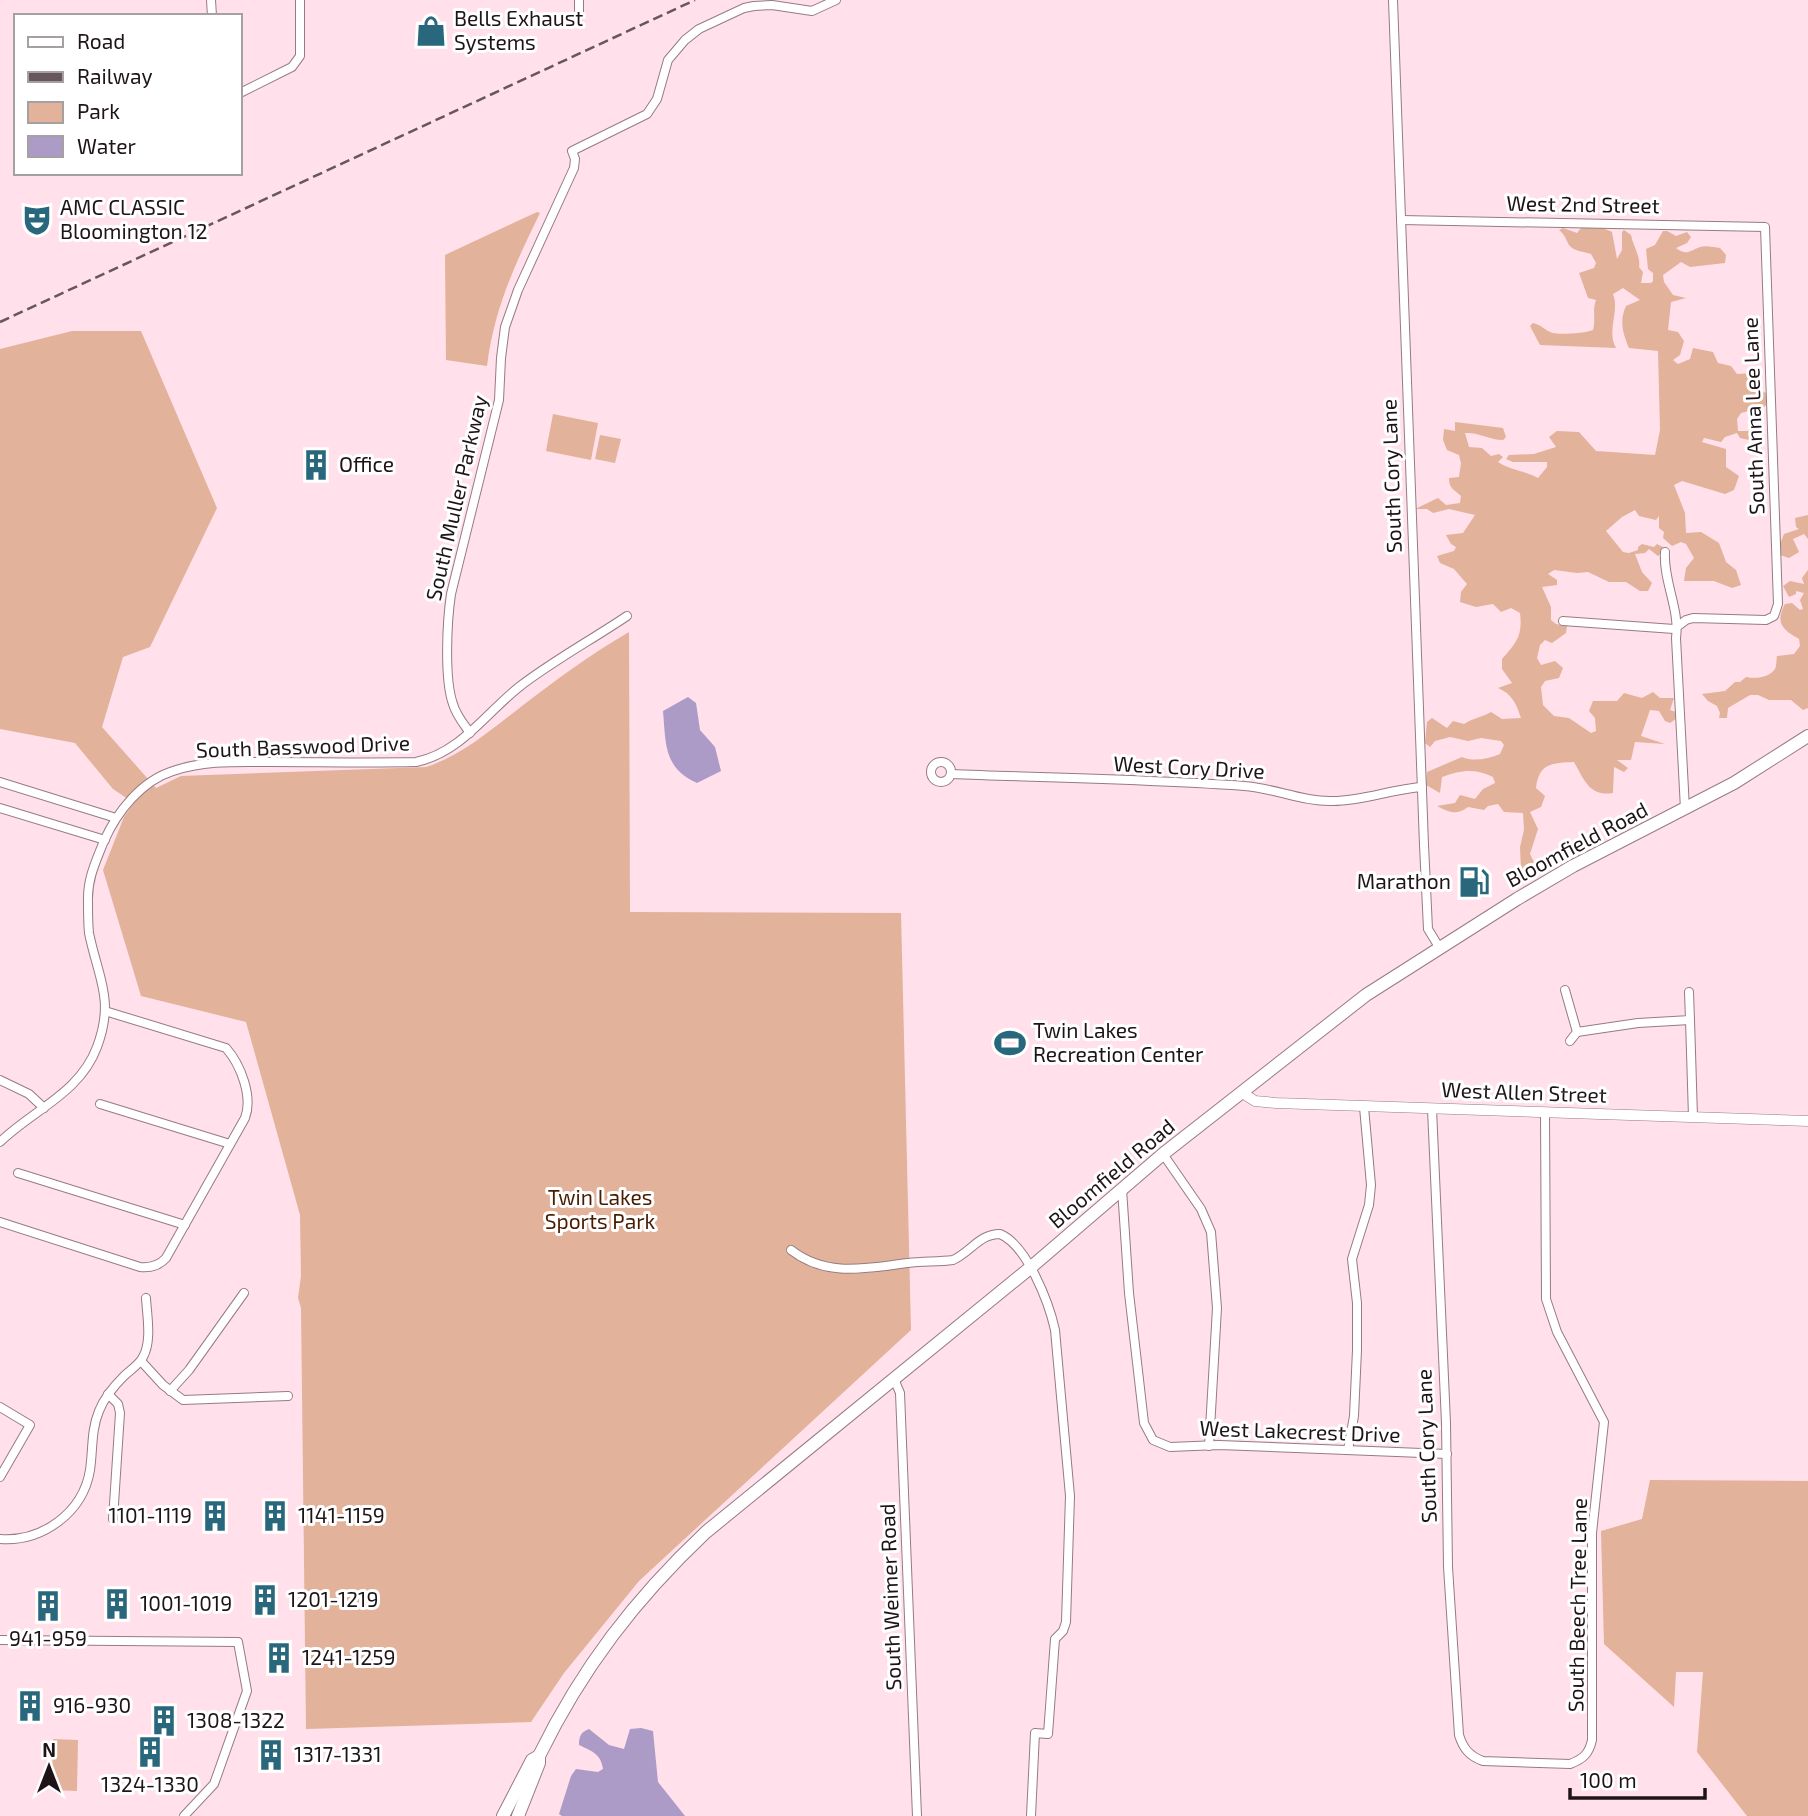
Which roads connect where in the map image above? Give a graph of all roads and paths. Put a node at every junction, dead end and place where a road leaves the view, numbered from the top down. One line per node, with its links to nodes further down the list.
1 (300, 0): 6 (street)
2 (579, 0): 5 (street)
3 (836, 0): 13 (street, South Muller Parkway)
4 (1394, 0): 7 (street, South Cory Lane)
5 (579, 17)
6 (242, 92)
7 (1401, 220): 8 (street, West 2nd Street); 17 (street, South Cory Lane)
8 (1765, 227): 12 (street, South Anna Lee Lane)
9 (1665, 552): 12 (street)
10 (627, 616): 13 (street, South Basswood Drive)
11 (1563, 621): 12 (street)
12 (1677, 628): 19 (street)
13 (470, 733): 20 (street, South Basswood Drive)
14 (1808, 736): 19 (main road, Bloomfield Road)
15 (951, 774): 17 (street, West Cory Drive)
16 (0, 782): 20 (street)
17 (1422, 787): 22 (street, South Cory Lane)
18 (0, 808): 21 (street)
19 (1685, 810): 22 (main road, Bloomfield Road)
20 (116, 818): 21 (street, South Basswood Drive)
21 (104, 840): 25 (street, South Basswood Drive)
22 (1439, 947): 30 (main road, Bloomfield Road)
23 (1564, 990): 27 (street)
24 (1689, 992): 26 (street)
25 (104, 1011): 33 (street, South Basswood Drive); 39 (street)
26 (1690, 1020): 27 (street); 36 (street)
27 (1577, 1032): 28 (street)
28 (1570, 1041)
29 (0, 1080): 33 (street)
30 (1241, 1092): 32 (street, West Allen Street); 40 (main road, Bloomfield Road)
31 (100, 1104): 39 (street)
32 (1364, 1107): 34 (street, West Allen Street); 56 (street)
33 (44, 1108): 38 (street, South Basswood Drive)
34 (1432, 1109): 35 (street, West Allen Street); 57 (street, South Cory Lane)
35 (1545, 1112): 36 (street, West Allen Street); 63 (street, South Beech Tree Lane)
36 (1693, 1117): 37 (street, West Allen Street)
37 (1808, 1121)
38 (0, 1142)
39 (230, 1144): 44 (street)
40 (1163, 1154): 42 (main road, Bloomfield Road); 55 (street)
41 (18, 1173): 44 (street)
42 (1122, 1189): 46 (main road, Bloomfield Road); 55 (street, West Lakecrest Drive)
43 (0, 1222): 44 (street)
44 (185, 1225)
45 (791, 1250): 46 (street)
46 (1030, 1268): 50 (main road, Bloomfield Road); 68 (street)
47 (244, 1293): 51 (street)
48 (146, 1298): 49 (street)
49 (141, 1361): 51 (street); 52 (street)
50 (894, 1379): 62 (main road, Bloomfield Road); 67 (street, South Weimer Road)
51 (170, 1391): 53 (street)
52 (108, 1394): 59 (street); 60 (street)
53 (288, 1396)
54 (0, 1407): 58 (street)
55 (1209, 1446): 56 (street, West Lakecrest Drive)
56 (1348, 1450): 57 (street, West Lakecrest Drive)
57 (1447, 1454): 63 (street, South Cory Lane)
58 (0, 1477)
59 (113, 1518)
60 (0, 1539)
61 (0, 1640): 64 (street)
62 (539, 1756): 65 (main road, Bloomfield Road); 66 (main road, Bloomfield Road)
63 (1492, 1763)
64 (184, 1816)
65 (503, 1816)
66 (518, 1816)
67 (917, 1816)
68 (1031, 1816)

